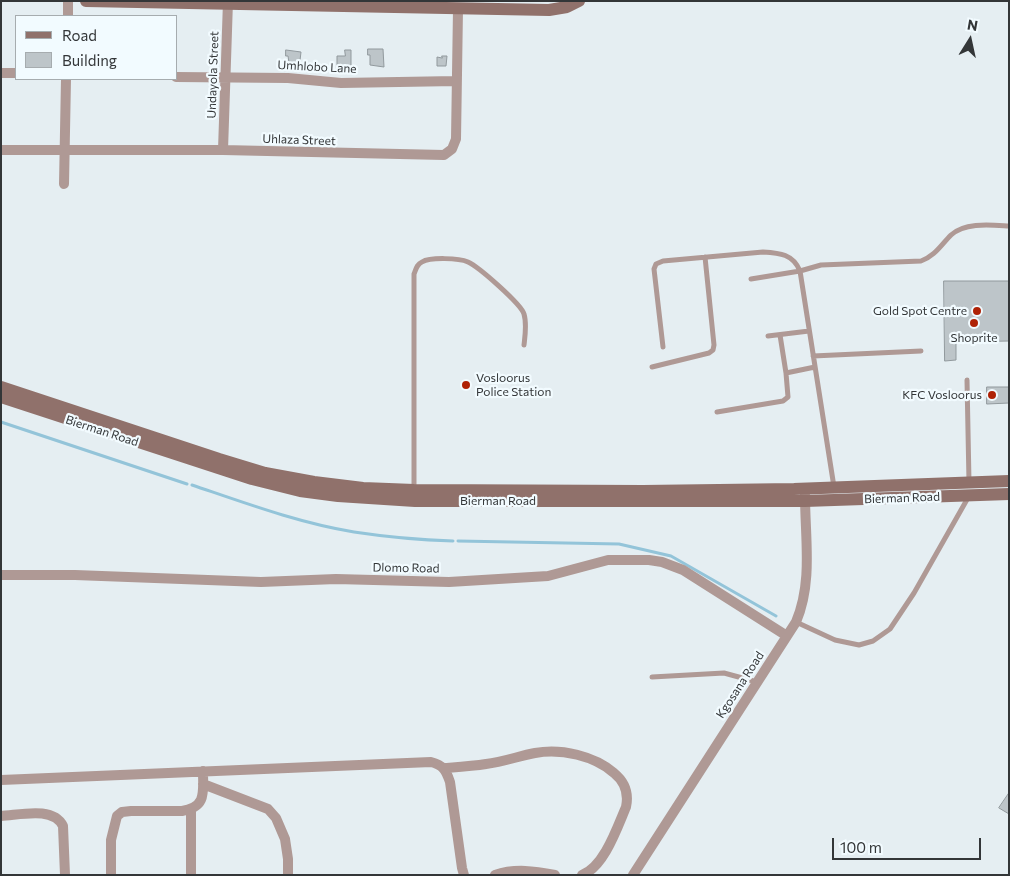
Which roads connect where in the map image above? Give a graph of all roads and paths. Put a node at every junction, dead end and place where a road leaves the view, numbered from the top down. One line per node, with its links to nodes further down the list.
1 (68, 1): 9 (street)
2 (86, 1): 4 (main road)
3 (580, 1): 8 (main road)
4 (160, 2): 5 (main road)
5 (228, 2): 6 (main road); 12 (street, Undayola Street)
6 (297, 3): 7 (main road)
7 (365, 4): 8 (main road)
8 (458, 9): 15 (street, Uhlaza Street)
9 (68, 15)
10 (1, 73): 11 (street)
11 (15, 73)
12 (225, 76): 13 (street, Umhlobo Lane); 15 (street, Umhlobo Lane); 17 (street, Undayola Street)
13 (178, 77)
14 (66, 80): 18 (street)
15 (456, 81): 17 (street, Uhlaza Street)
16 (1, 150): 18 (street, Uhlaza Street)
17 (223, 150): 18 (street, Uhlaza Street)
18 (65, 151): 19 (street)
19 (64, 184)
20 (1009, 226): 22 (lane)
21 (704, 257): 22 (lane); 28 (lane); 31 (lane)
22 (800, 271): 23 (lane); 24 (lane)
23 (752, 279)
24 (809, 332): 25 (lane); 30 (lane)
25 (780, 335): 26 (lane); 33 (lane)
26 (768, 336)
27 (524, 345): 41 (lane)
28 (663, 347)
29 (921, 351): 30 (lane)
30 (813, 356): 32 (lane)
31 (652, 367)
32 (815, 367): 33 (lane); 39 (lane)
33 (786, 373): 37 (lane)
34 (966, 380): 40 (lane)
35 (1, 387): 41 (main road, Bierman Road)
36 (1, 397): 43 (main road, Bierman Road)
37 (717, 412)
38 (1009, 481): 40 (main road)
39 (834, 488): 40 (main road); 43 (main road)
40 (970, 489): 42 (main road, Bierman Road); 43 (main road, Bierman Road); 45 (lane)
41 (414, 490): 43 (main road, Bierman Road)
42 (1009, 494)
43 (805, 495): 45 (street, Kgosana Road)
44 (1, 576): 46 (street, Dlomo Road)
45 (796, 622): 46 (street, Kgosana Road)
46 (787, 636): 48 (street, Kgosana Road)
47 (652, 677): 48 (lane)
48 (757, 682): 63 (street, Kgosana Road)
49 (444, 768): 50 (street); 59 (street); 62 (street)
50 (204, 771): 51 (street); 52 (street)
51 (1, 780)
52 (203, 784): 53 (street); 58 (street)
53 (191, 810): 56 (street); 57 (street)
54 (1, 816): 55 (street)
55 (64, 875)
56 (111, 875)
57 (191, 875)
58 (288, 875)
59 (464, 875)
60 (495, 875): 61 (street)
61 (555, 875)
62 (582, 875)
63 (633, 875)

